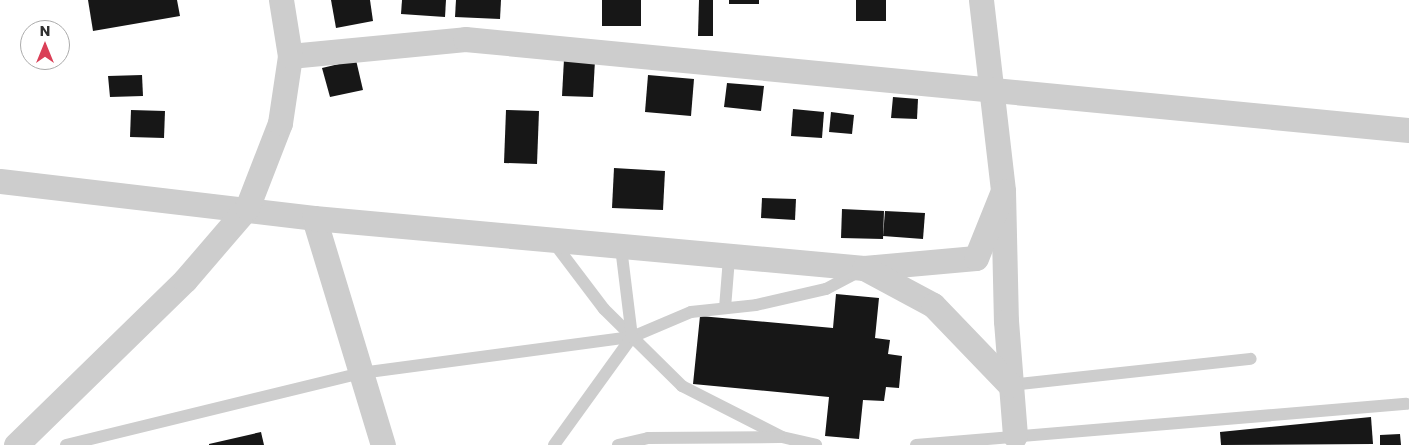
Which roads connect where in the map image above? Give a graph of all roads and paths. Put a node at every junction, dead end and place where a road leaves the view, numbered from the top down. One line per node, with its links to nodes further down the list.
1 (281, 0): 3 (street)
2 (981, 0): 4 (street)
3 (290, 56): 4 (street); 8 (street)
4 (989, 88): 5 (street); 7 (street)
5 (1409, 130)
6 (0, 181): 8 (street)
7 (1003, 191): 13 (street); 18 (street)
8 (246, 208): 9 (street); 22 (street)
9 (314, 218): 10 (street); 17 (street)
10 (551, 239): 11 (street); 15 (lane)
11 (621, 247): 12 (street); 15 (lane)
12 (729, 258): 13 (street); 14 (lane)
13 (864, 268): 14 (lane); 18 (street)
14 (725, 308): 15 (lane)
15 (632, 337): 17 (lane); 21 (lane); 25 (lane)
16 (1251, 359): 18 (lane)
17 (361, 373): 23 (lane); 24 (street)
18 (1010, 385): 20 (street)
19 (1406, 404): 20 (lane)
20 (1015, 436): 28 (lane)
21 (782, 437): 26 (lane); 27 (lane)
22 (16, 445)
23 (66, 445)
24 (383, 445)
25 (554, 445)
26 (618, 445)
27 (816, 445)
28 (916, 445)

